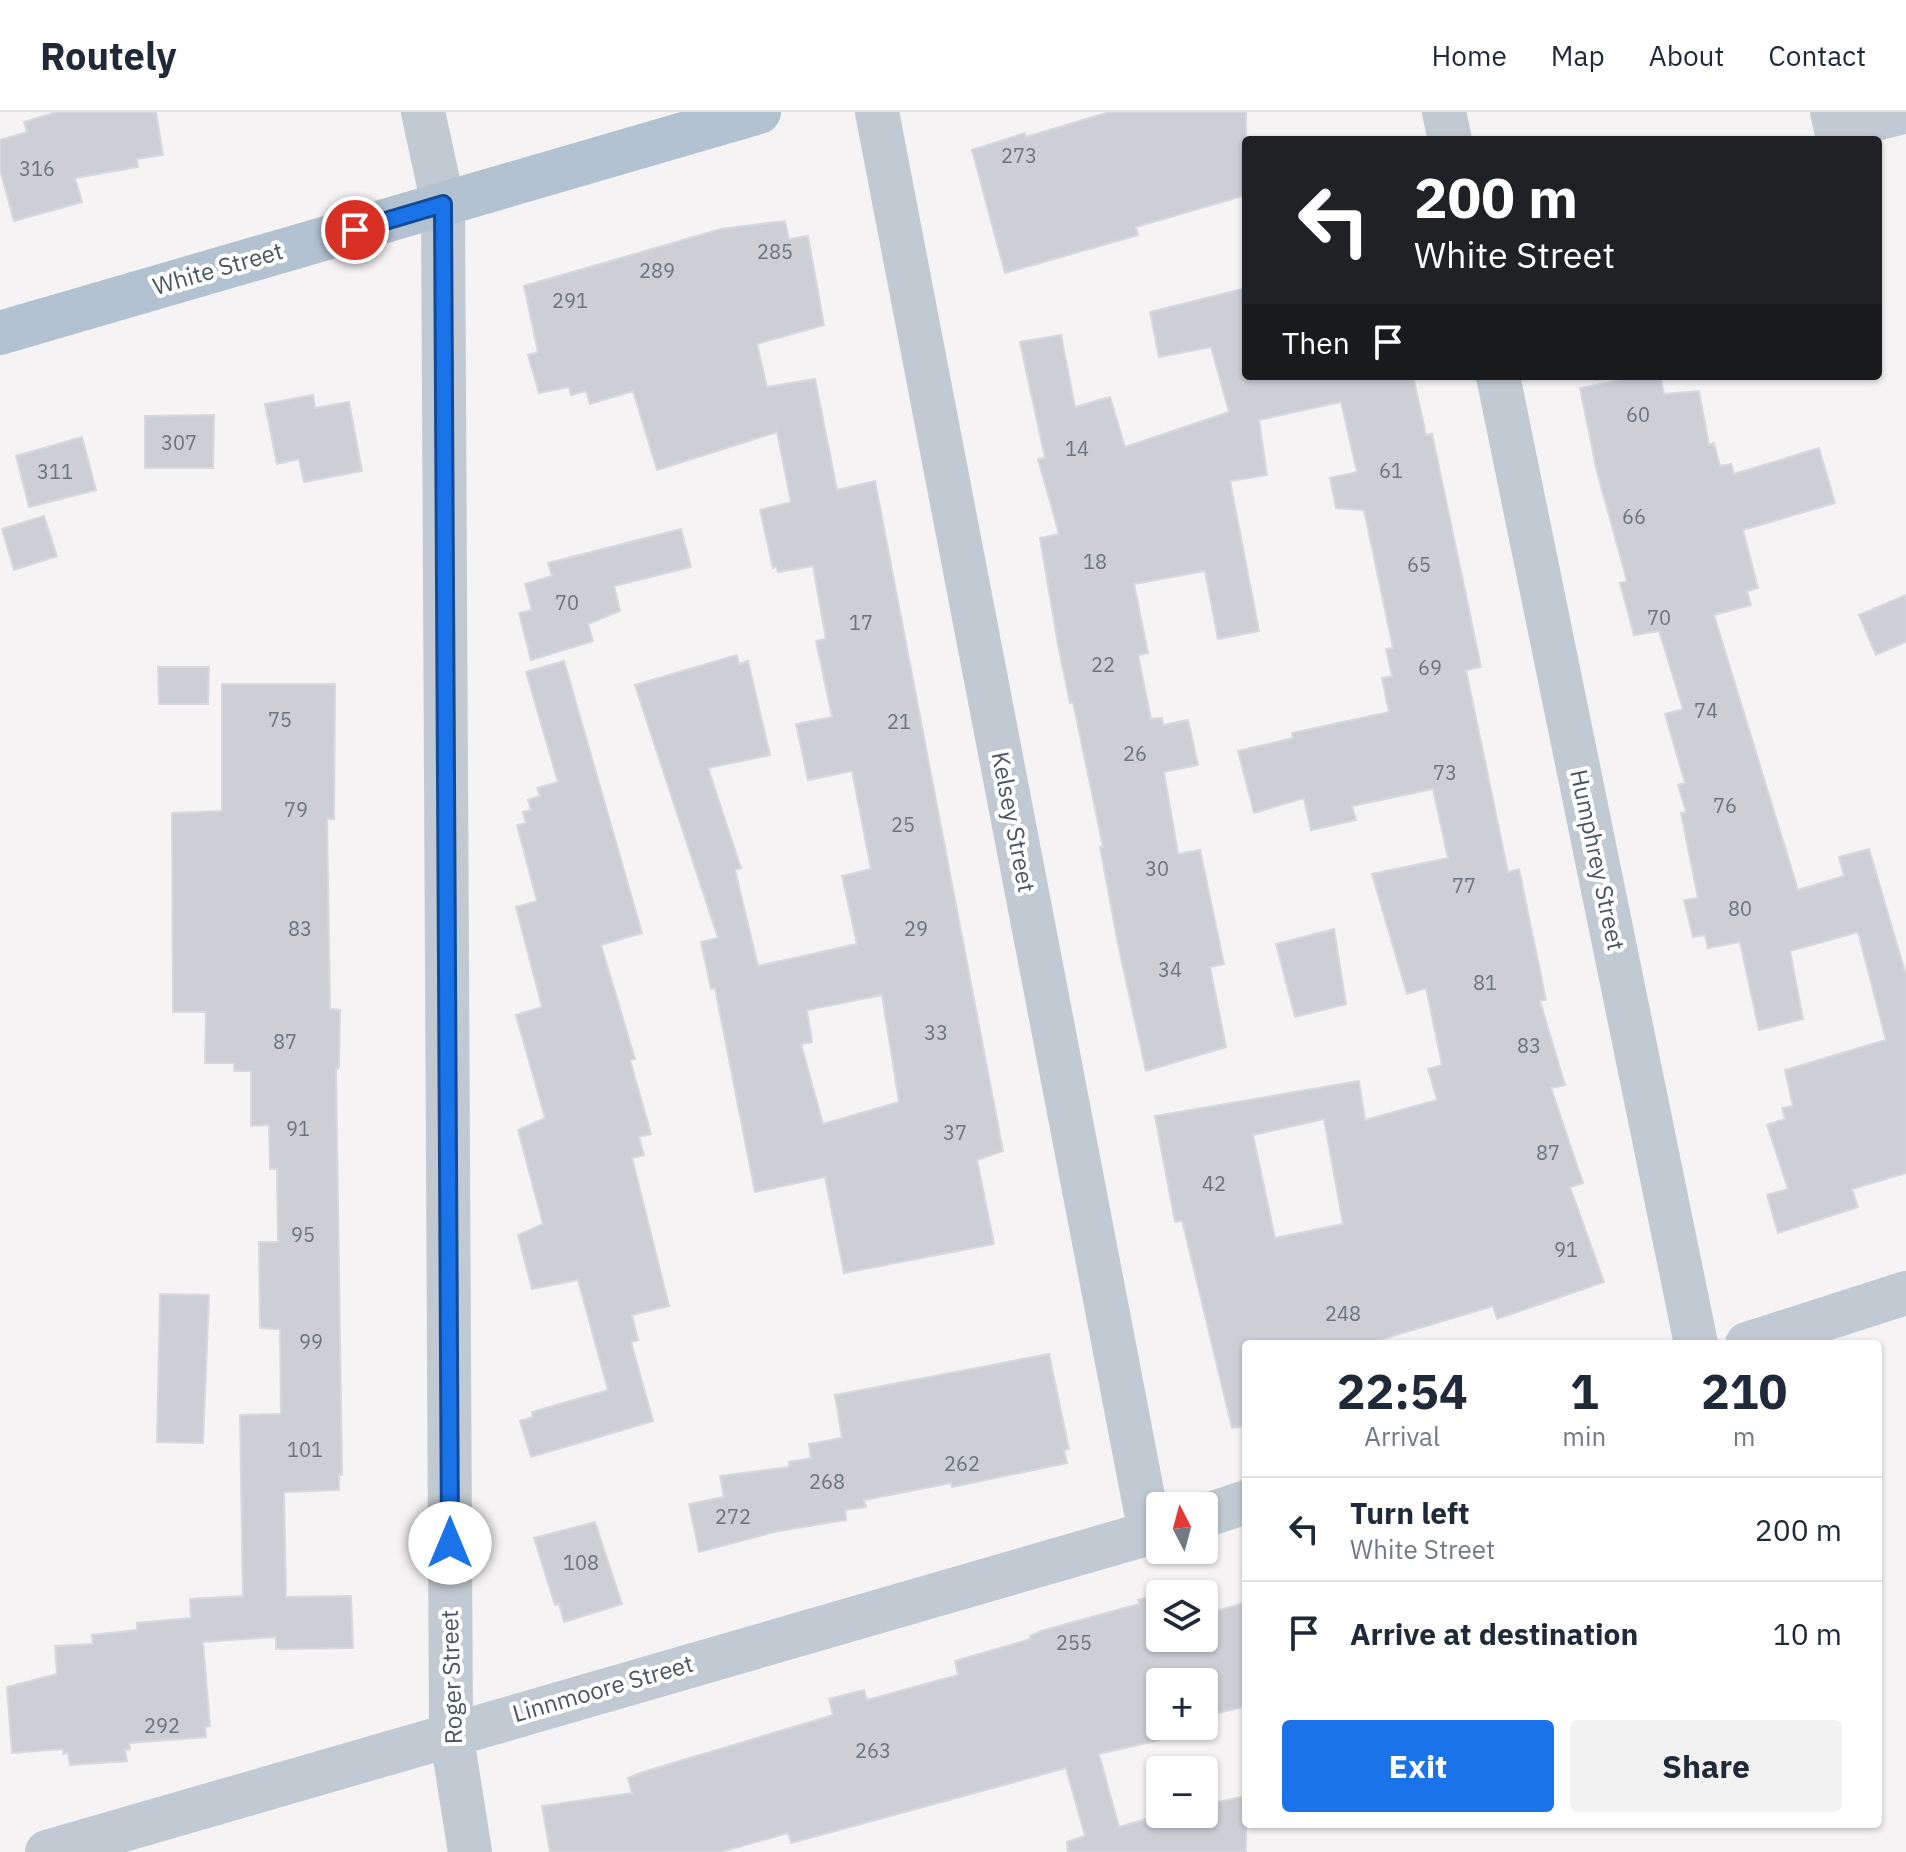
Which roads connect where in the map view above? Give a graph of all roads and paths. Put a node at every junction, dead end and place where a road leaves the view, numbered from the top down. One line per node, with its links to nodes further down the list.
1 (423, 112): 8 (street, Roger Street)
2 (759, 112): 8 (main road, White Street)
3 (877, 112): 14 (street, Kelsey Street)
4 (1444, 112): 7 (street)
5 (1832, 112): 6 (street)
6 (1903, 112)
7 (1449, 136)
8 (443, 204): 9 (main road, White Street); 18 (street, Roger Street)
9 (0, 333)
10 (1499, 380): 12 (street, Humphrey Street)
11 (1906, 1293): 13 (street)
12 (1695, 1340)
13 (1759, 1340)
14 (1147, 1492)
15 (1242, 1503): 16 (street)
16 (1218, 1511)
17 (1146, 1534): 18 (street, Linnmoore Street)
18 (451, 1732): 19 (street, Linnmoore Street); 20 (street, Roger Street)
19 (47, 1852)
20 (470, 1852)

